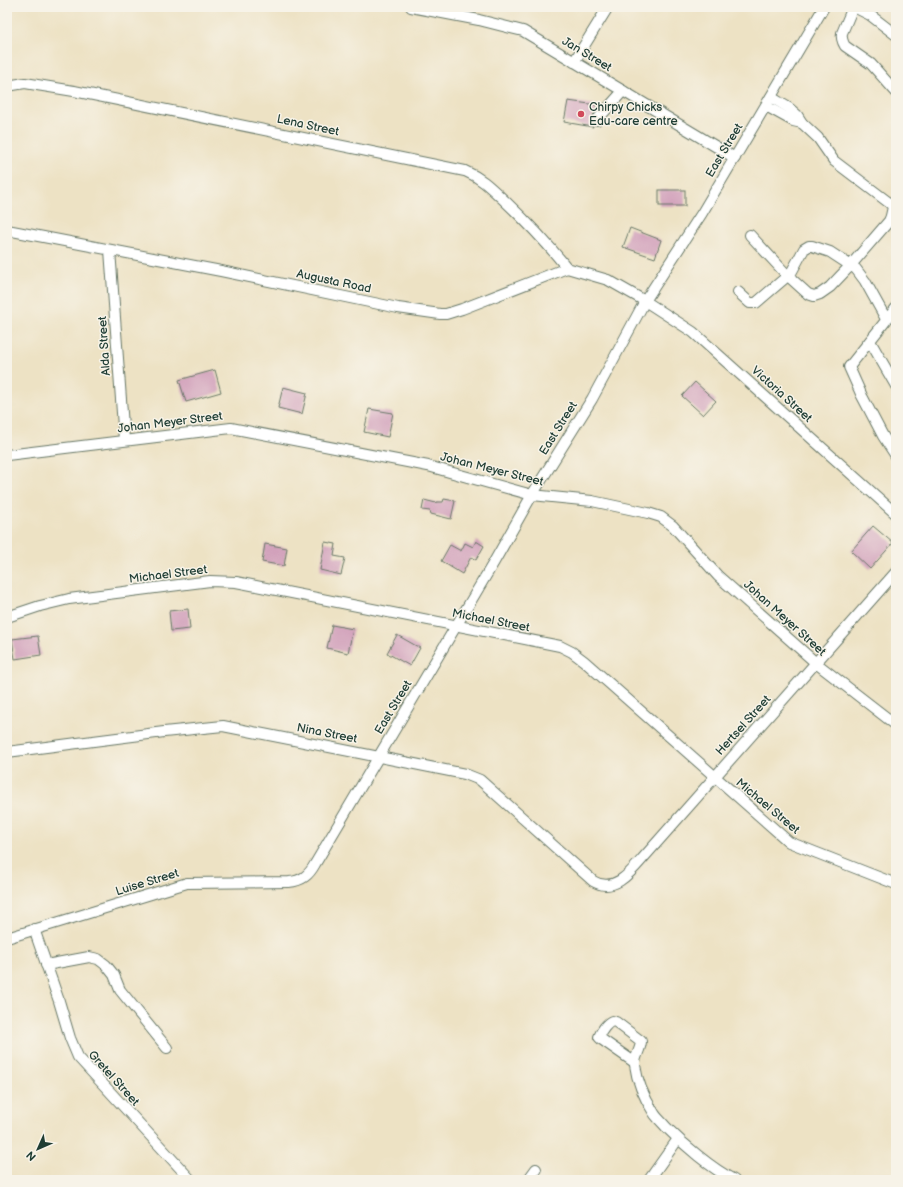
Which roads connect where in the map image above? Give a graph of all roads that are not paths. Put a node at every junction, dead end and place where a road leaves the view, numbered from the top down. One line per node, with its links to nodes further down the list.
1 (412, 7): 6 (street, Jan Street)
2 (608, 7): 6 (street)
3 (824, 7): 10 (street, East Street)
4 (854, 7): 5 (street); 9 (street)
5 (896, 35)
6 (574, 62): 8 (street, Jan Street)
7 (7, 86): 20 (street, Lena Street)
8 (623, 91): 12 (street); 14 (street, Jan Street)
9 (896, 92)
10 (771, 97): 11 (street, East Street); 13 (street)
11 (766, 106): 13 (street); 14 (street, East Street)
12 (597, 120)
13 (802, 123): 15 (street)
14 (735, 158): 23 (street, East Street)
15 (895, 205): 19 (street)
16 (7, 230): 18 (street, Augusta Road)
17 (750, 235): 21 (street)
18 (110, 250): 20 (street, Augusta Road); 28 (street, Alda Street)
19 (851, 265): 21 (street); 21 (street); 25 (street)
20 (567, 268): 23 (street)
21 (787, 275): 22 (street)
22 (738, 292)
23 (644, 301): 31 (street, East Street); 32 (street, Victoria Street)
24 (896, 309): 25 (street)
25 (886, 319): 26 (street)
26 (870, 340): 27 (street); 30 (street)
27 (896, 386)
28 (124, 440): 29 (street, Johan Meyer Street); 31 (street, Johan Meyer Street)
29 (7, 455)
30 (896, 456)
31 (532, 495): 35 (street, East Street); 36 (street, Johan Meyer Street)
32 (896, 514)
33 (896, 572): 36 (street, Hertsel Street)
34 (7, 617): 35 (street, Michael Street)
35 (456, 626): 39 (street, East Street); 40 (street, Michael Street)
36 (816, 664): 37 (street, Johan Meyer Street); 40 (street, Hertsel Street)
37 (896, 724)
38 (7, 752): 39 (street, Nina Street)
39 (378, 757): 41 (street, East Street); 43 (street, Nina Street)
40 (715, 777): 42 (street, Michael Street); 43 (street, Hertsel Street)
41 (315, 864): 44 (street, Luise Street)
42 (896, 884)
43 (603, 885)
44 (34, 929): 45 (street, Luise Street); 46 (street, Gretel Street)
45 (7, 938)
46 (46, 965): 47 (street); 51 (street, Gretel Street)
47 (167, 1048)
48 (634, 1062): 49 (street)
49 (678, 1139): 53 (street); 54 (street)
50 (536, 1169): 52 (street)
51 (191, 1180)
52 (528, 1180)
53 (649, 1180)
54 (734, 1180)

